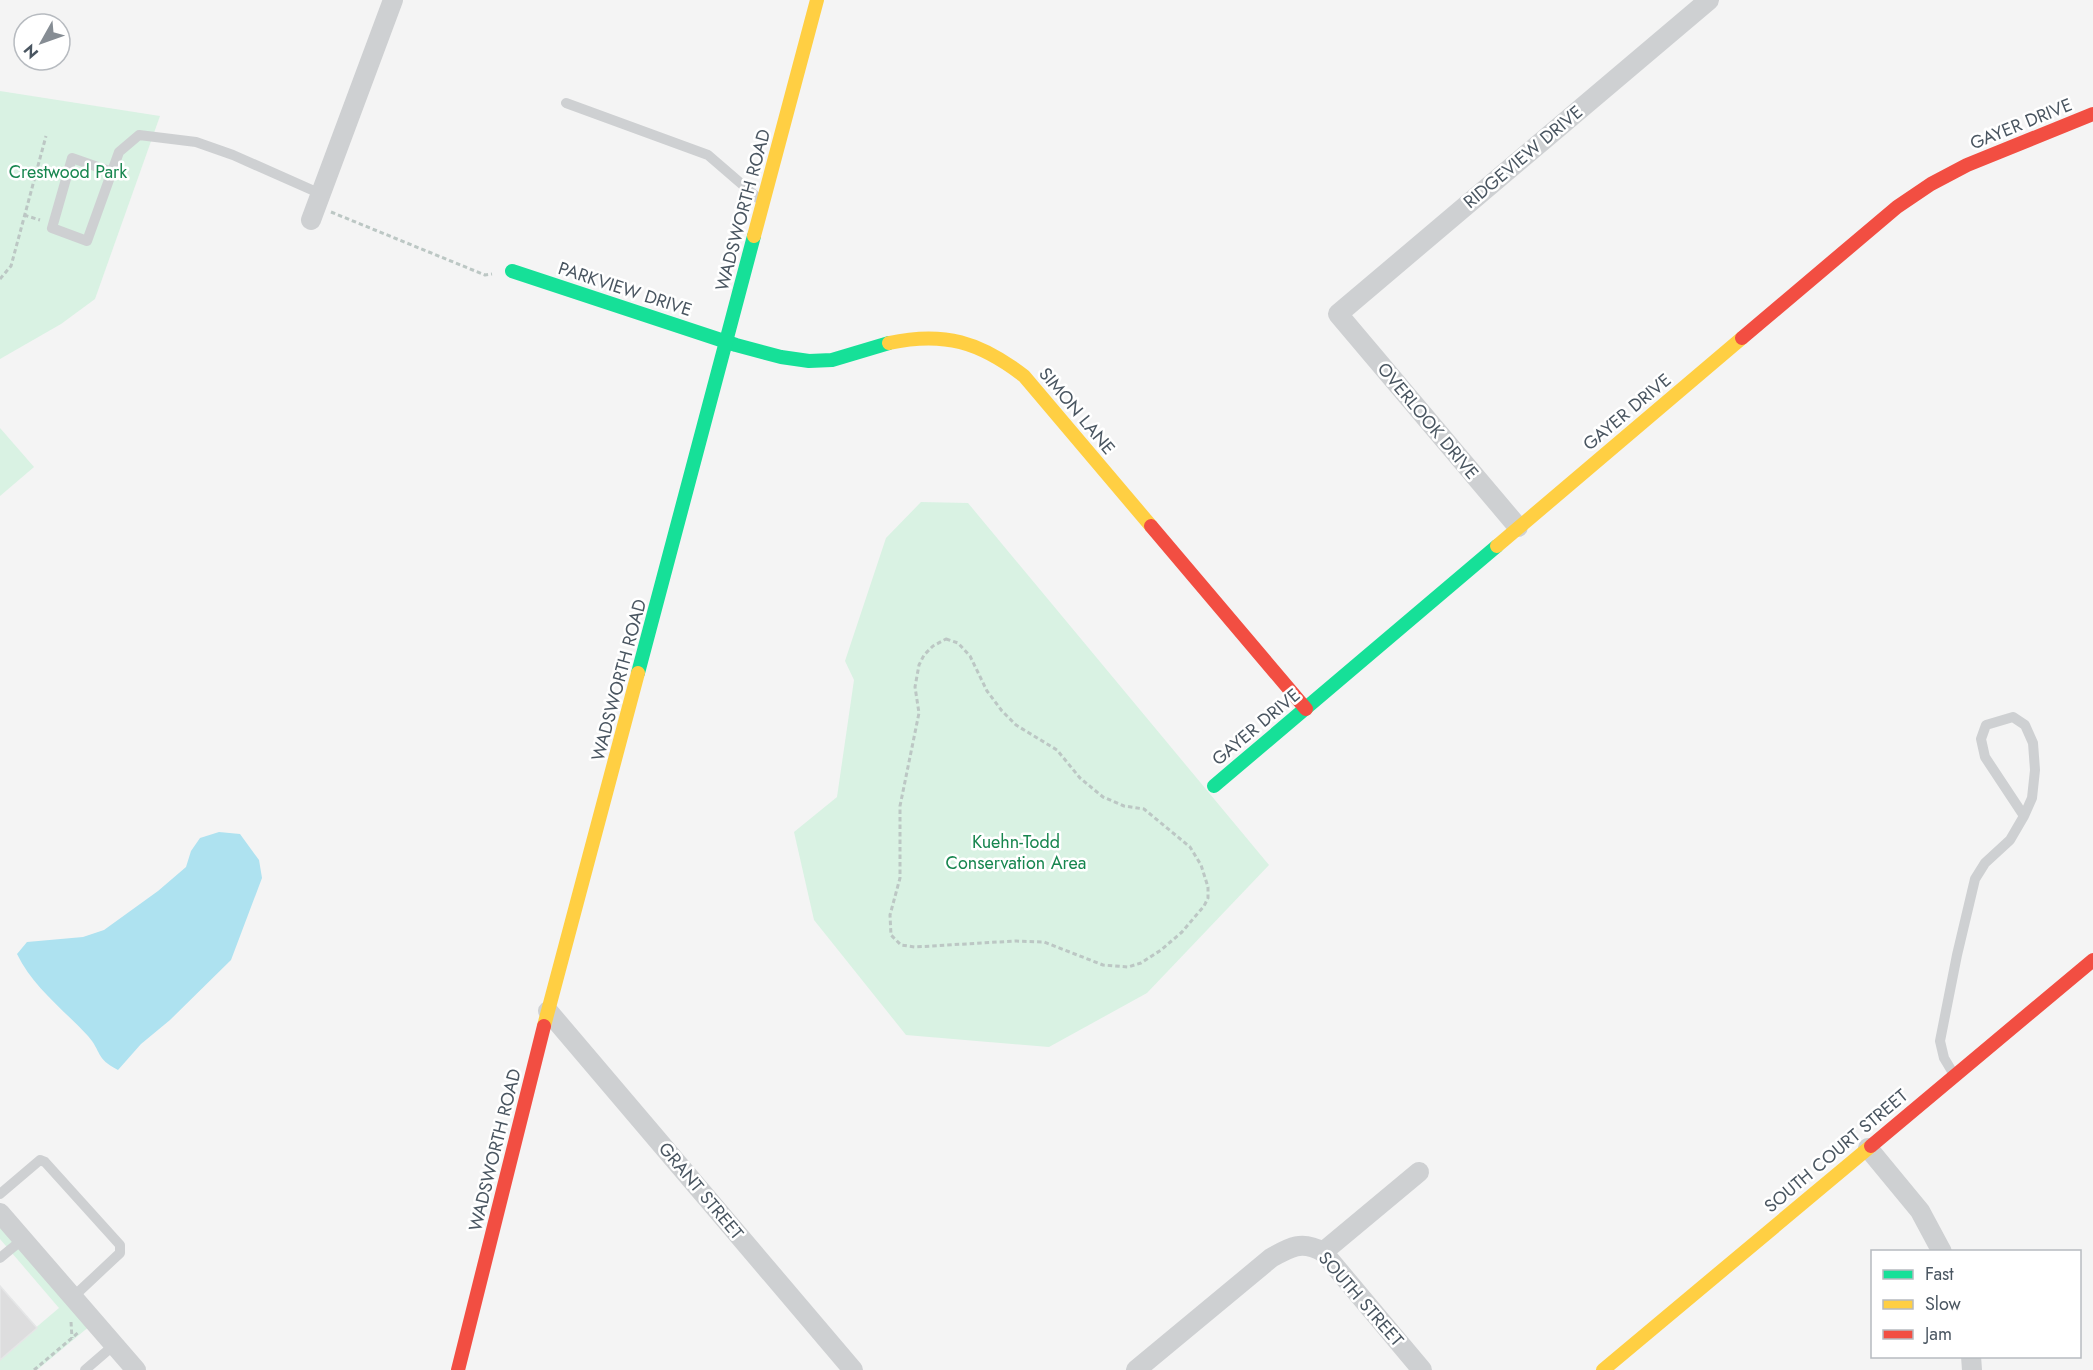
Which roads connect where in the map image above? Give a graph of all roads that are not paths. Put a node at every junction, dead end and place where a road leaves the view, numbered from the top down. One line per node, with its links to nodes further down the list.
1 (393, 0): 8 (street)
2 (817, 0): 7 (main road, WADSWORTH ROAD)
3 (1709, 0): 10 (street, RIDGEVIEW DRIVE)
4 (566, 103): 7 (lane)
5 (2093, 114): 12 (main road, GAYER DRIVE)
6 (112, 172): 6 (lane); 8 (lane)
7 (764, 203): 11 (main road, WADSWORTH ROAD)
8 (316, 207)
9 (512, 272): 11 (main road, PARKVIEW DRIVE)
10 (1338, 314): 12 (street, OVERLOOK DRIVE)
11 (727, 342): 13 (main road, SIMON LANE); 17 (main road, WADSWORTH ROAD)
12 (1518, 528): 13 (main road, GAYER DRIVE)
13 (1306, 709): 14 (main road, GAYER DRIVE)
14 (1214, 786)
15 (2024, 816): 15 (lane); 18 (lane)
16 (2093, 960): 18 (main road, SOUTH COURT STREET)
17 (549, 1011): 31 (main road, WADSWORTH ROAD); 32 (street, GRANT STREET)
18 (1955, 1076): 19 (main road, SOUTH COURT STREET)
19 (1868, 1148): 24 (street); 35 (main road, SOUTH COURT STREET)
20 (1419, 1172): 25 (street)
21 (0, 1194): 27 (lane)
22 (0, 1213): 23 (street)
23 (23, 1239): 26 (lane); 27 (street)
24 (1941, 1250)
25 (1323, 1252): 33 (street, SOUTH STREET); 34 (street, SOUTH STREET)
26 (0, 1258)
27 (72, 1298): 28 (street)
28 (114, 1345): 29 (lane); 30 (street)
29 (85, 1370)
30 (136, 1370)
31 (458, 1370)
32 (853, 1370)
33 (1136, 1370)
34 (1422, 1370)
35 (1603, 1370)

